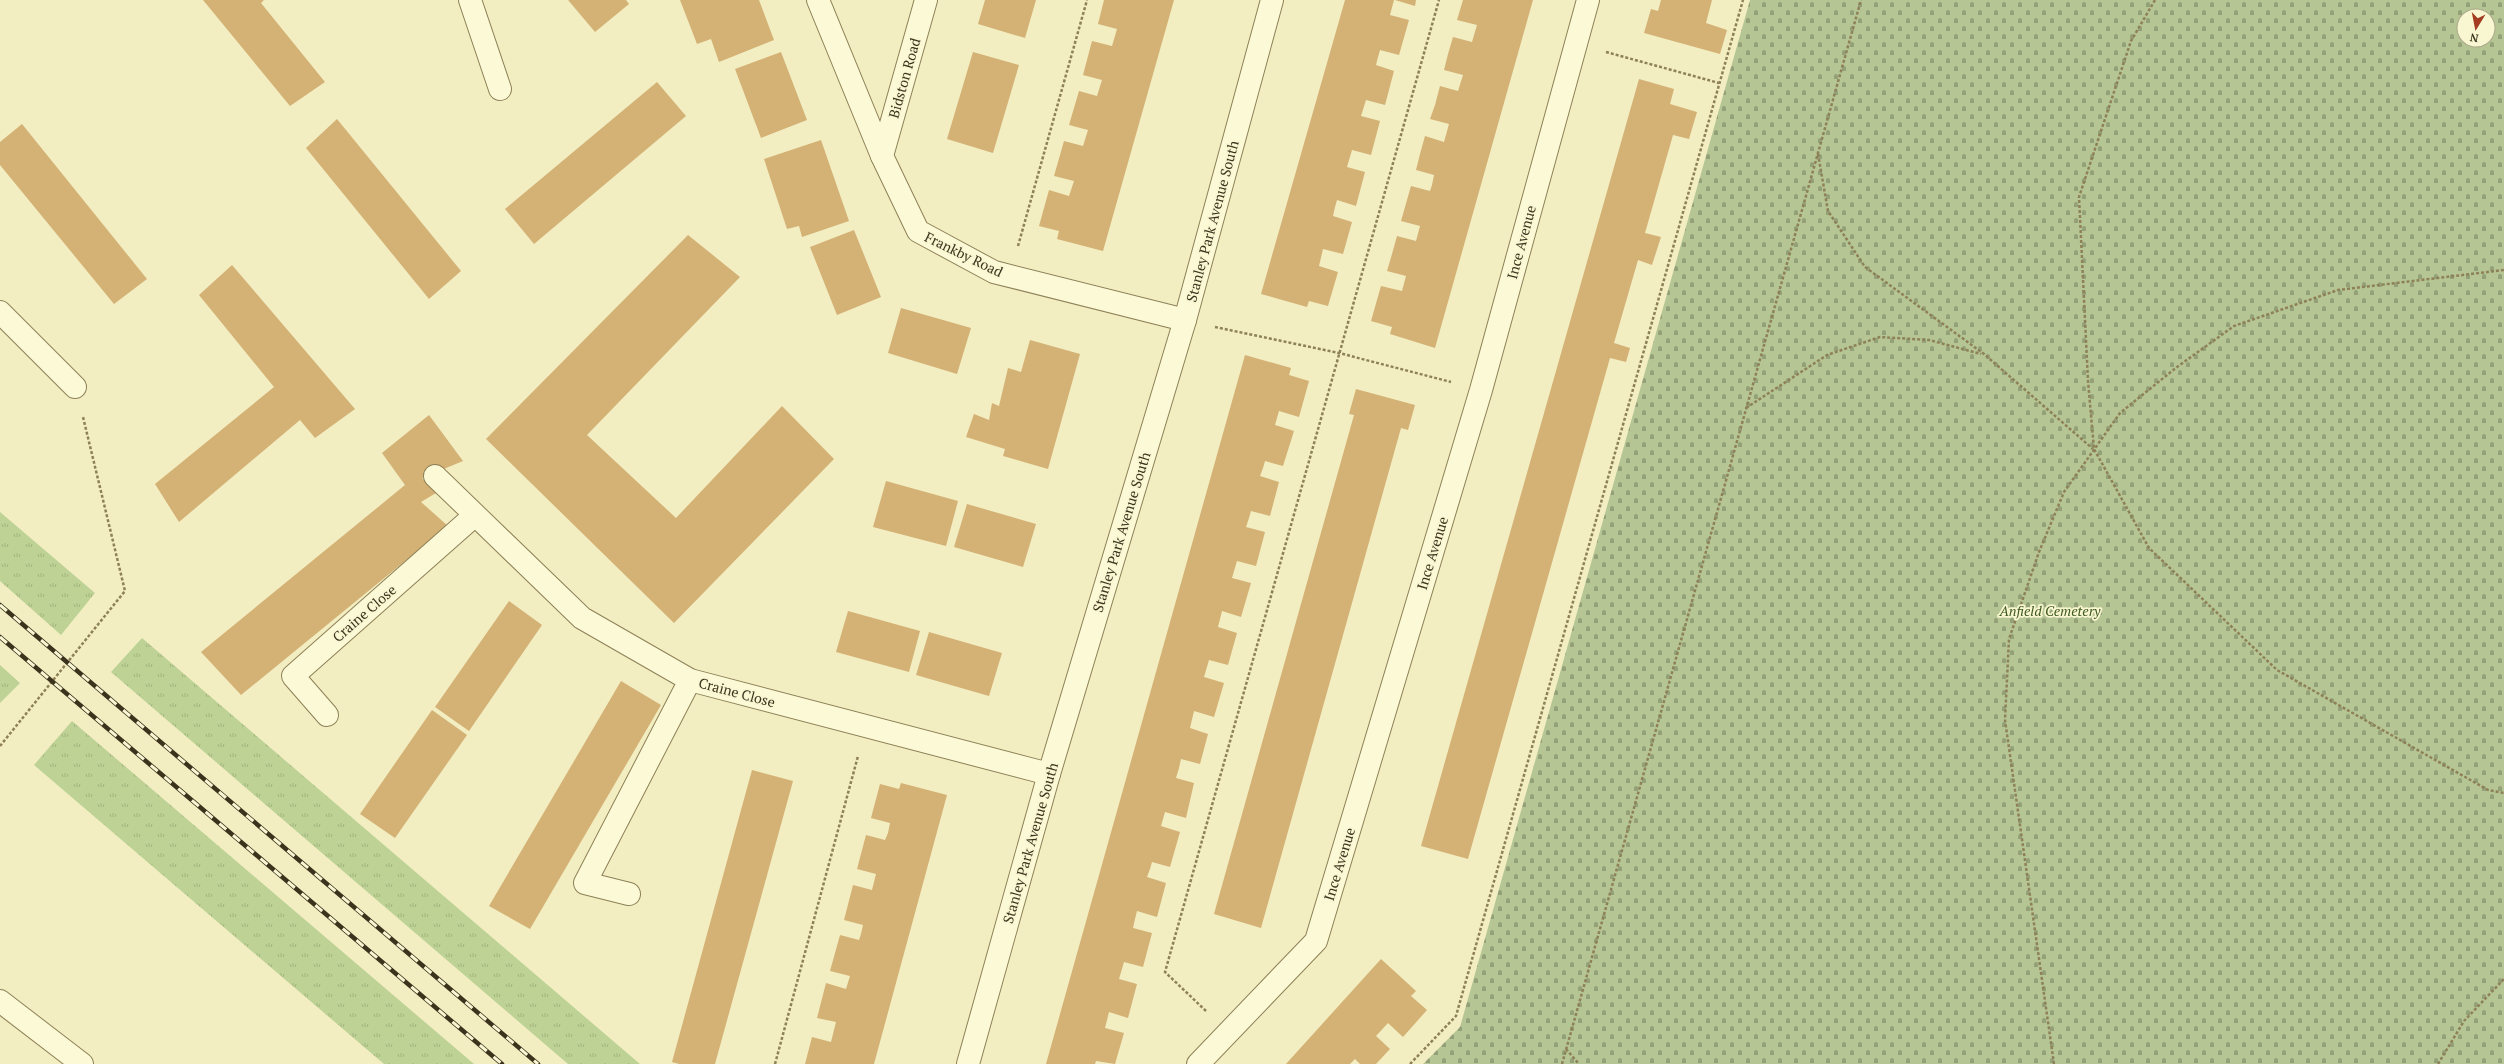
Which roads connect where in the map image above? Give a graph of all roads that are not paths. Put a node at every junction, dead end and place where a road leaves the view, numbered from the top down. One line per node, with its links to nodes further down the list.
1 (470, 0): 6 (street)
2 (818, 0): 7 (street, Frankby Road)
3 (926, 0): 7 (street, Bidston Road)
4 (1272, 0): 9 (street, Stanley Park Avenue South)
5 (1588, 0): 20 (street, Ince Avenue)
6 (500, 89)
7 (882, 156): 9 (street, Frankby Road)
8 (0, 312): 10 (street)
9 (1184, 320): 15 (street, Stanley Park Avenue South)
10 (76, 386)
11 (435, 476): 12 (street, Craine Close)
12 (474, 516): 13 (street, Craine Close); 14 (street, Craine Close)
13 (690, 680): 15 (street, Craine Close); 16 (street)
14 (326, 715)
15 (1048, 774): 19 (street, Stanley Park Avenue South)
16 (629, 894)
17 (0, 1001): 18 (street)
18 (82, 1064)
19 (968, 1064)
20 (1198, 1064)

